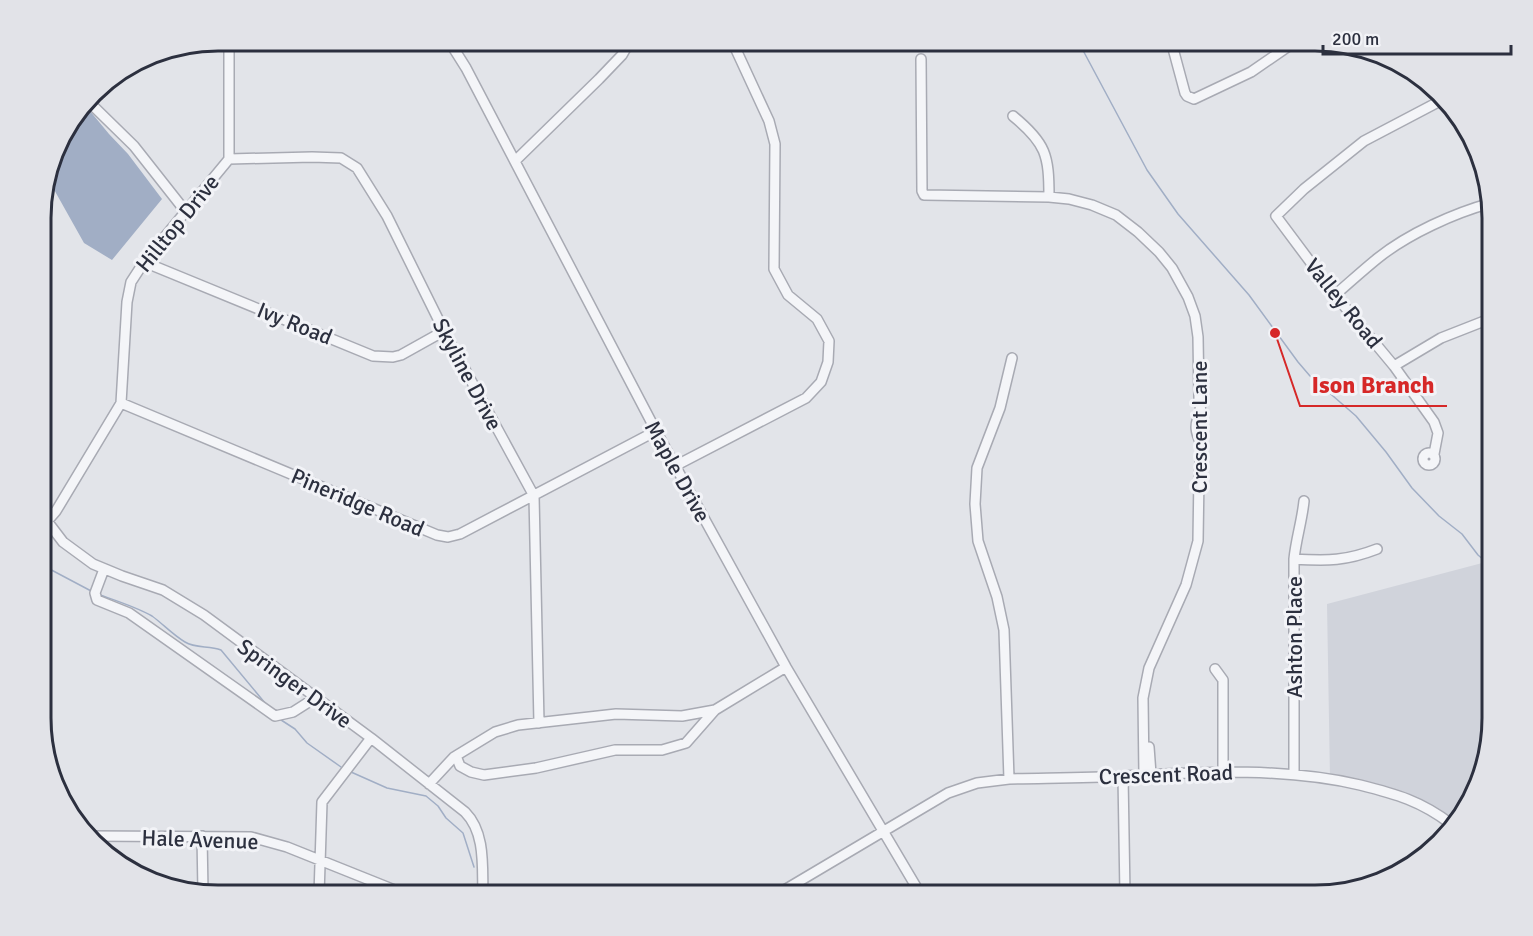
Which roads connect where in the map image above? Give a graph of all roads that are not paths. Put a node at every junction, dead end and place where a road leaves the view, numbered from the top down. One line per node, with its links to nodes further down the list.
1 (229, 51): 11 (street)
2 (456, 51): 12 (street, Maple Drive)
3 (624, 51): 12 (street)
4 (737, 51): 25 (street)
5 (1175, 51): 6 (street)
6 (1281, 51)
7 (921, 59): 13 (street, Crescent Lane)
8 (1436, 103): 17 (street, Valley Road)
9 (94, 106): 15 (street)
10 (1013, 116): 13 (street)
11 (229, 159): 15 (street, Hilltop Drive); 19 (street, Skyline Drive)
12 (514, 161): 23 (street, Maple Drive)
13 (1049, 198): 41 (street, Crescent Lane)
14 (1482, 206): 17 (street)
15 (186, 212): 16 (street, Hilltop Drive)
16 (144, 262): 19 (street, Ivy Road); 22 (street, Hilltop Drive)
17 (1335, 295): 21 (street, Valley Road)
18 (1482, 322): 21 (street)
19 (444, 331): 26 (street, Skyline Drive)
20 (1012, 358): 44 (street)
21 (1394, 366): 24 (street, Valley Road)
22 (121, 402): 26 (street, Pineridge Road); 28 (street, Hilltop Drive)
23 (656, 431): 25 (street, Maple Drive); 26 (street, Pineridge Road)
24 (1434, 454)
25 (675, 466): 33 (street, Maple Drive)
26 (534, 496): 37 (street, Skyline Drive)
27 (1304, 501): 31 (street, Ashton Place)
28 (51, 513)
29 (51, 529): 32 (street, Springer Drive)
30 (1377, 549): 31 (street)
31 (1294, 559): 42 (street, Ashton Place)
32 (104, 569): 35 (street, Springer Drive); 35 (street)
33 (786, 667): 36 (street); 47 (street, Maple Drive)
34 (1215, 669): 40 (street)
35 (315, 698): 38 (street, Springer Drive)
36 (716, 710): 37 (street); 39 (street)
37 (539, 723): 39 (street)
38 (371, 738): 45 (street, Springer Drive); 50 (street)
39 (456, 756): 45 (street)
40 (1223, 771): 41 (street, Crescent Road); 42 (street, Crescent Road)
41 (1147, 774): 43 (street, Crescent Road)
42 (1294, 774): 46 (street, Crescent Road)
43 (1123, 776): 44 (street, Crescent Road); 57 (street)
44 (1010, 779): 47 (street, Crescent Road)
45 (429, 784): 54 (street, Springer Drive)
46 (1447, 821)
47 (884, 831): 55 (street, Crescent Road); 56 (street, Maple Drive)
48 (100, 836): 49 (street, Hale Avenue)
49 (202, 836): 50 (street, Hale Avenue); 51 (street)
50 (320, 860): 52 (street); 53 (street, Hale Avenue)
51 (203, 884)
52 (319, 885)
53 (380, 885)
54 (482, 885)
55 (793, 885)
56 (915, 885)
57 (1125, 885)

